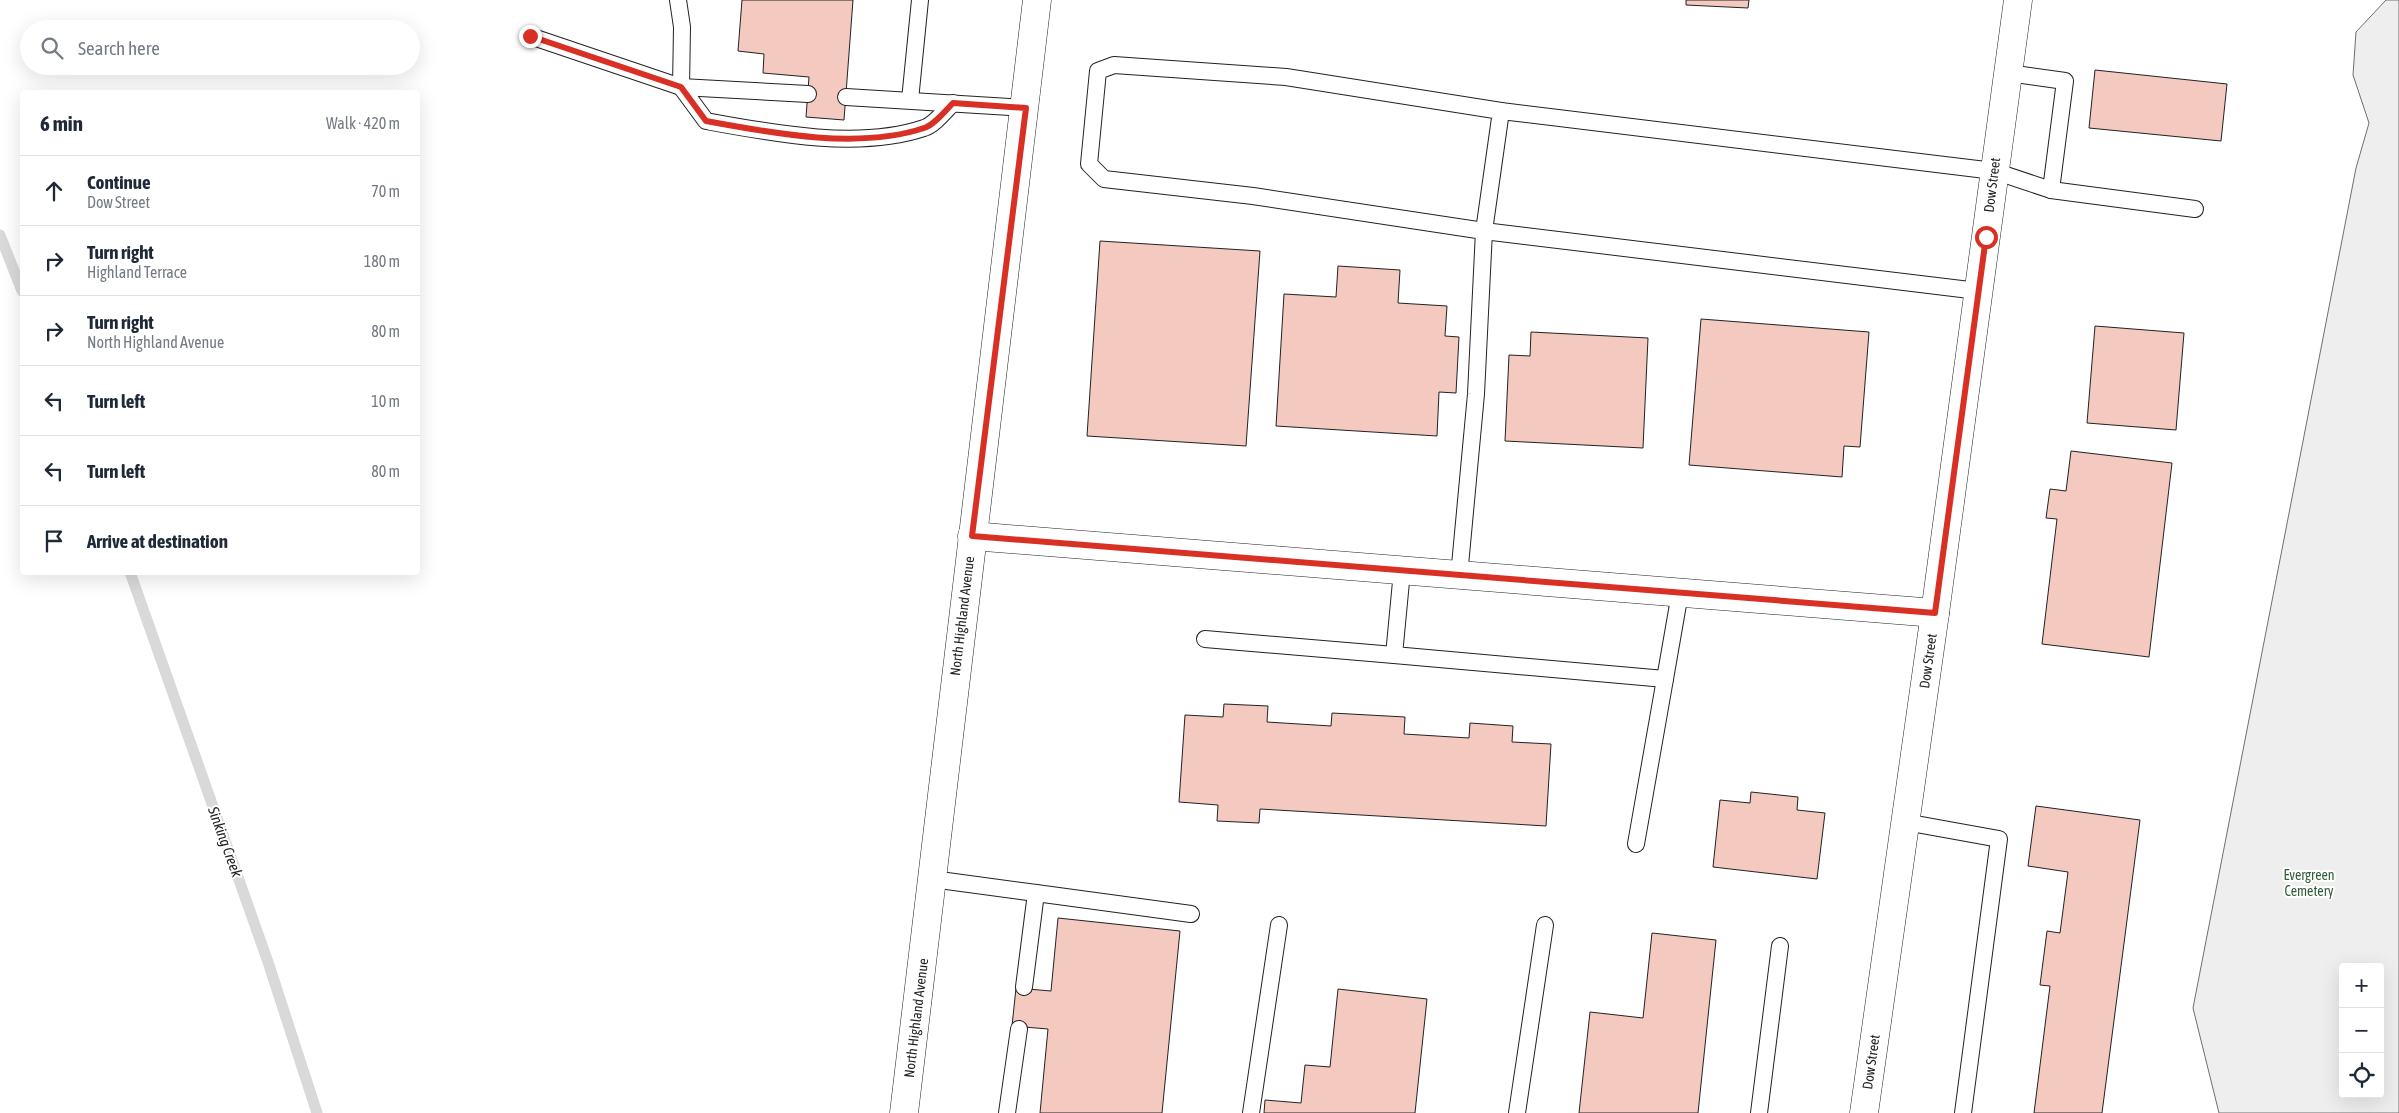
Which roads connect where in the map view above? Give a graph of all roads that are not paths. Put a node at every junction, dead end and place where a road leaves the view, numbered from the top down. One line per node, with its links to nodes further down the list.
1 (678, 0): 7 (lane)
2 (920, 0): 10 (lane)
3 (1037, 0): 12 (street, North Highland Avenue)
4 (2018, 0): 6 (street, Dow Street)
5 (530, 36): 7 (lane)
6 (2008, 73): 14 (street, Dow Street); 15 (lane)
7 (681, 87): 8 (lane); 11 (lane)
8 (808, 94)
9 (846, 96): 10 (lane)
10 (910, 100): 11 (lane)
11 (953, 103): 12 (lane)
12 (1026, 108): 19 (street, North Highland Avenue)
13 (1501, 111): 14 (lane); 17 (lane); 17 (lane)
14 (1994, 171): 15 (lane); 18 (street, Dow Street)
15 (2051, 190): 16 (lane)
16 (2195, 208)
17 (1484, 231): 18 (lane); 21 (lane)
18 (1978, 291): 23 (street, Dow Street)
19 (972, 536): 20 (street); 29 (street, North Highland Avenue)
20 (1402, 571): 21 (street); 25 (lane)
21 (1459, 576): 22 (street)
22 (1680, 593): 23 (street); 26 (lane)
23 (1935, 613): 27 (street, Dow Street)
24 (1205, 639): 25 (lane)
25 (1394, 655): 26 (lane)
26 (1665, 678): 28 (lane)
27 (1905, 822): 42 (street, Dow Street); 43 (lane)
28 (1636, 844)
29 (932, 879): 30 (lane); 37 (street, North Highland Avenue)
30 (1036, 893): 31 (lane); 35 (lane)
31 (1191, 914)
32 (1279, 925): 39 (lane)
33 (1544, 925): 40 (lane)
34 (1780, 946): 41 (lane)
35 (1024, 987)
36 (1019, 1029): 38 (lane)
37 (904, 1113)
38 (1007, 1113)
39 (1251, 1113)
40 (1516, 1113)
41 (1758, 1113)
42 (1864, 1113)
43 (1963, 1113)

